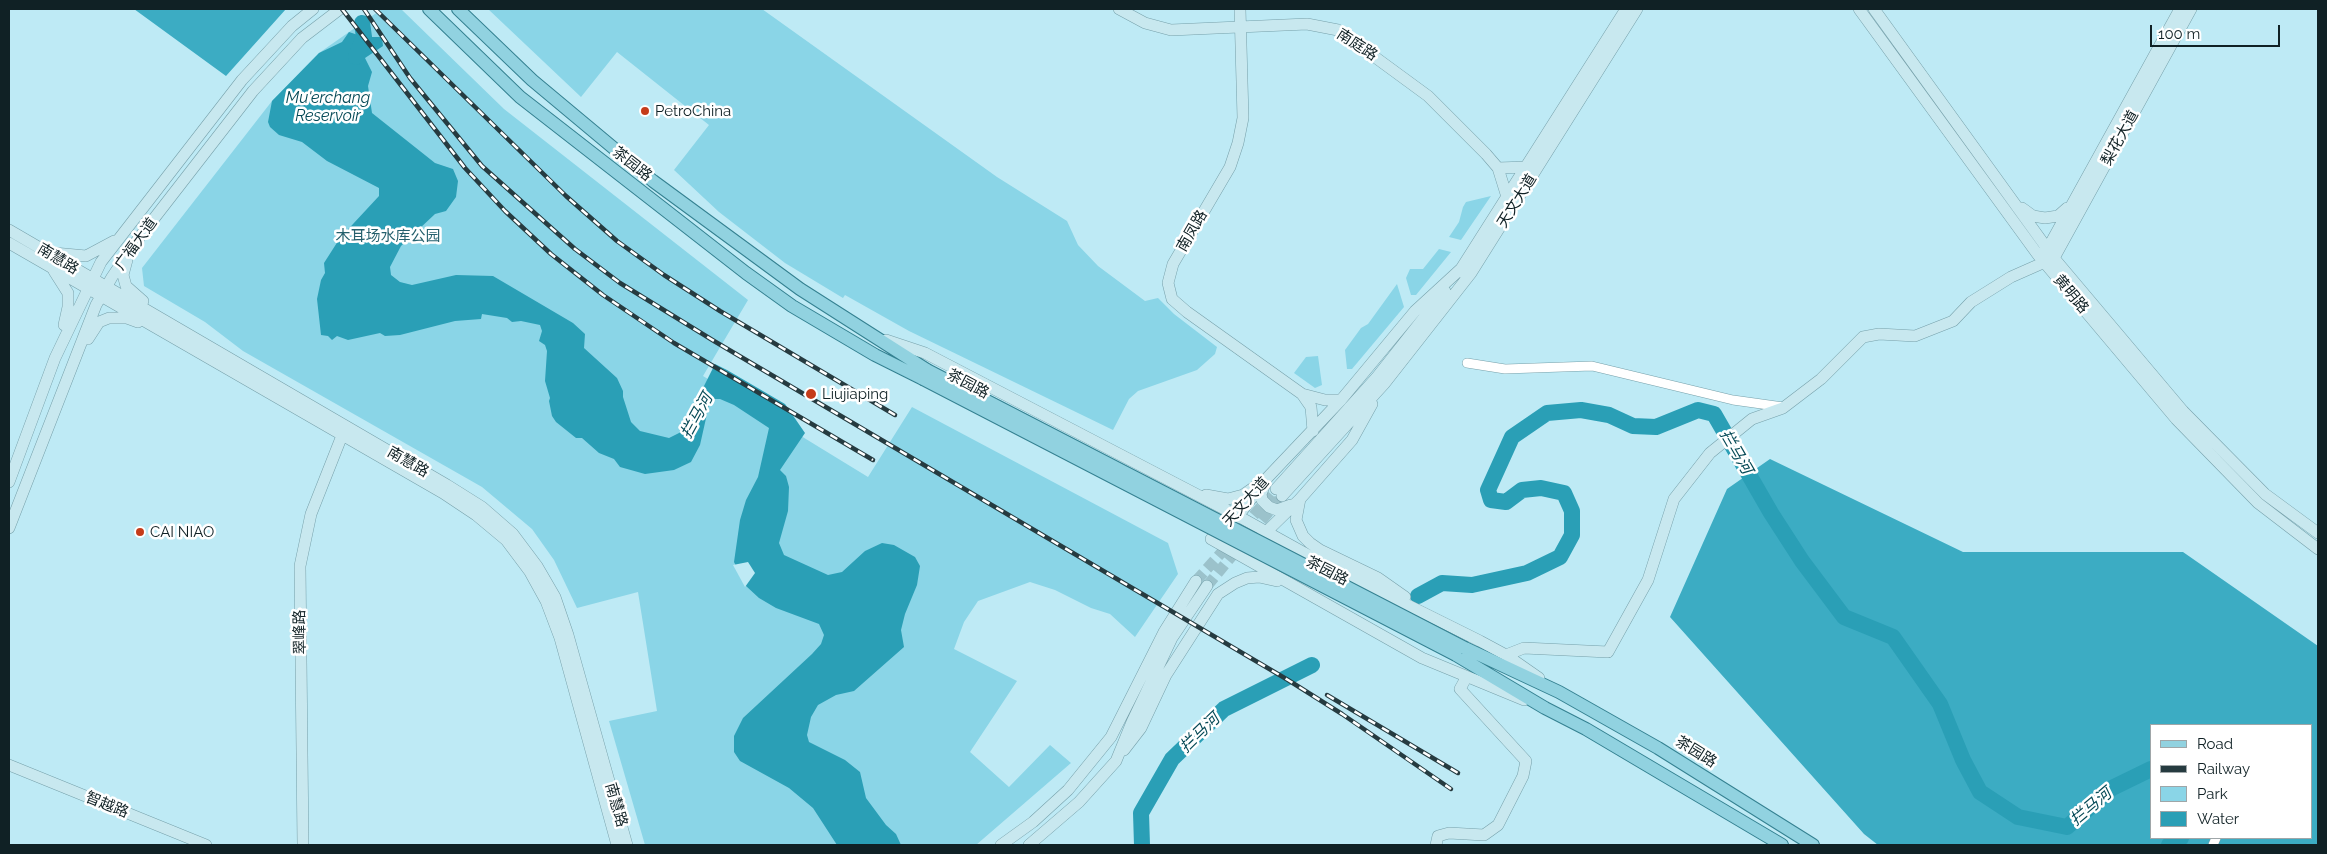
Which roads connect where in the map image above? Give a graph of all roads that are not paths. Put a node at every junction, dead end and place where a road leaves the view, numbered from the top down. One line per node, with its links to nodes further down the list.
1 (313, 9): 21 (main road, 广福大道)
2 (340, 9): 23 (main road, 广福大道)
3 (429, 9): 36 (main road, 茶园路)
4 (458, 9): 13 (main road, 茶园路)
5 (1119, 9): 14 (main road, 南庭路)
6 (1240, 9): 14 (main road, 南凤路)
7 (1626, 9): 15 (main road, 天文大道)
8 (1637, 9): 37 (main road, 天文大道)
9 (1858, 9): 25 (main road, 黄明路)
10 (1874, 9): 18 (main road, 黄明路)
11 (2180, 9): 19 (main road, 梨花大道)
12 (2191, 9): 25 (main road, 梨花大道)
13 (468, 14): 31 (main road, 茶园路)
14 (1240, 28): 16 (main road, 南庭路); 38 (main road, 南凤路)
15 (1526, 167): 16 (main road); 17 (main road, 天文大道)
16 (1498, 168): 17 (main road)
17 (1507, 197): 26 (main road, 天文大道)
18 (2015, 204): 19 (main road); 25 (main road, 黄明路)
19 (2072, 204): 25 (main road, 梨花大道)
20 (9, 230): 24 (main road, 南慧路)
21 (120, 238): 24 (main road); 28 (main road, 广福大道)
22 (9, 243): 27 (main road, 南慧路)
23 (135, 243): 29 (main road, 广福大道); 32 (main road)
24 (46, 252): 28 (main road, 南慧路)
25 (2046, 256): 40 (main road); 50 (main road, 黄明路); 52 (main road, 黄明路)
26 (1464, 266): 37 (main road, 天文大道); 39 (main road, 天文大道)
27 (52, 267): 28 (main road, 南慧路); 33 (main road)
28 (90, 283): 29 (main road, 南慧路); 33 (main road, 广福大道)
29 (104, 291): 30 (main road, 南慧路); 32 (main road, 南慧路); 35 (main road, 广福大道)
30 (173, 337): 35 (main road); 41 (main road, 南慧路)
31 (880, 339): 36 (main road, 茶园路); 45 (main road, 茶园路)
32 (214, 350): 41 (main road, 南慧路)
33 (55, 358): 44 (main road, 广福大道)
34 (1467, 363): 40 (street)
35 (72, 364): 48 (main road, 广福大道)
36 (925, 374): 57 (main road, 茶园路, bridge)
37 (1384, 384): 46 (main road, 天文大道)
38 (1302, 394): 39 (main road); 42 (main road)
39 (1341, 400): 42 (main road, 天文大道)
40 (1783, 408): 58 (main road)
41 (344, 430): 65 (main road, 翠峰路); 66 (main road, 南慧路); 67 (main road, 南慧路)
42 (1313, 431): 43 (main road, 天文大道)
43 (1268, 477): 45 (main road); 46 (main road); 47 (main road, 天文大道)
44 (9, 482)
45 (1184, 489): 47 (main road, 茶园路)
46 (1300, 499): 49 (main road, 天文大道); 56 (main road)
47 (1238, 516): 49 (main road, 茶园路); 51 (main road, 天文大道)
48 (9, 528)
49 (1266, 532): 53 (main road, 天文大道); 54 (main road, 茶园路)
50 (2318, 533)
51 (1211, 539): 53 (main road, 茶园路)
52 (2318, 549)
53 (1244, 557): 55 (main road, 茶园路)
54 (1317, 560): 55 (main road); 56 (main road, 茶园路)
55 (1299, 589): 59 (main road, 茶园路); 62 (main road)
56 (1440, 620): 58 (main road, 茶园路)
57 (1460, 652): 60 (main road, 茶园路); 61 (main road, 茶园路)
58 (1506, 655): 60 (main road, 茶园路)
59 (1466, 678): 61 (main road, 茶园路); 70 (main road)
60 (1559, 692): 72 (main road, 茶园路)
61 (1545, 708): 71 (main road, 茶园路)
62 (1116, 761): 68 (main road); 69 (main road)
63 (9, 765): 64 (main road, 智越路)
64 (206, 845)
65 (303, 845)
66 (617, 845)
67 (627, 845)
68 (1001, 845)
69 (1029, 845)
70 (1436, 845)
71 (1782, 845)
72 (1813, 845)

